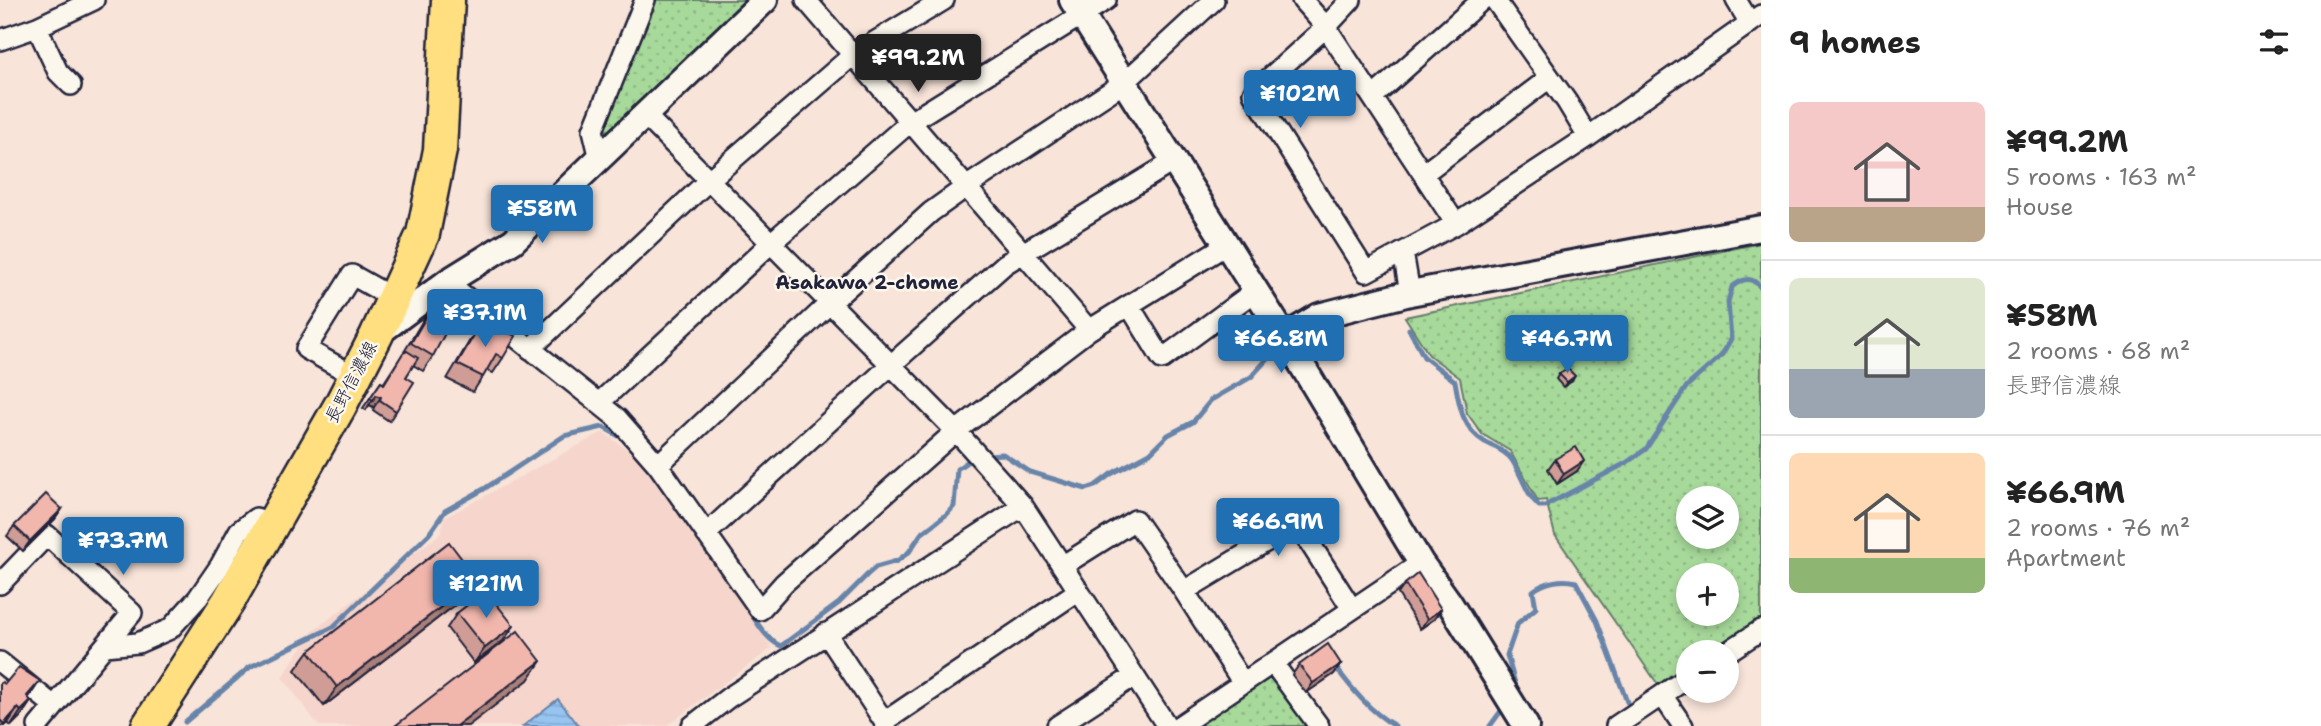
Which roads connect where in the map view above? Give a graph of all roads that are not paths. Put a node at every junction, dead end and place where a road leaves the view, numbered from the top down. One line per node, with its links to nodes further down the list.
1 (94, 0): 16 (street)
2 (448, 0): 41 (main road, 長野信濃線)
3 (645, 0): 27 (street)
4 (765, 0): 24 (street)
5 (806, 0): 19 (street)
6 (944, 0): 19 (street)
7 (1106, 0): 14 (street)
8 (1214, 0): 21 (street)
9 (1302, 0): 17 (street)
10 (1351, 0): 17 (street)
11 (1482, 0): 23 (street)
12 (1495, 0): 20 (street)
13 (1736, 0): 15 (street)
14 (1077, 8): 21 (street); 25 (street)
15 (1756, 19): 26 (street)
16 (37, 27): 18 (street); 22 (street)
17 (1326, 27): 23 (street); 36 (street)
18 (0, 40)
19 (853, 55): 25 (street); 30 (street)
20 (1548, 79): 26 (street); 29 (street)
21 (1125, 82): 28 (street); 31 (street)
22 (71, 85)
23 (1373, 97): 29 (street)
24 (646, 116): 27 (street); 30 (street)
25 (910, 122): 31 (street); 34 (street)
26 (1588, 137): 32 (street)
27 (600, 159): 38 (street)
28 (1174, 161): 35 (street); 37 (street)
29 (1423, 174): 32 (street)
30 (709, 180): 34 (street); 47 (street)
31 (966, 187): 37 (street); 42 (street)
32 (1456, 224): 36 (street)
33 (1761, 228): 40 (street)
34 (771, 243): 42 (street); 50 (street)
35 (1226, 245): 39 (street); 43 (street)
36 (1403, 252): 40 (street)
37 (1024, 254): 44 (street); 48 (street)
38 (447, 282): 45 (street); 47 (street)
39 (1255, 291): 43 (street); 46 (street)
40 (1410, 293): 46 (street)
41 (393, 298): 45 (main road, 長野信濃線); 49 (street)
42 (830, 303): 48 (street); 52 (street)
43 (1129, 305): 44 (street)
44 (1089, 330): 51 (street)
45 (376, 336): 49 (main road, 長野信濃線)
46 (1285, 337): 56 (street)
47 (530, 349): 50 (street)
48 (891, 365): 51 (street); 55 (street)
49 (355, 376): 54 (main road, 長野信濃線)
50 (600, 402): 52 (street)
51 (956, 431): 53 (street); 55 (street)
52 (658, 465): 55 (street)
53 (1023, 506): 57 (street); 63 (street)
54 (273, 523): 65 (street); 75 (main road, 長野信濃線)
55 (706, 534)
56 (1421, 563): 61 (street); 81 (street)
57 (1062, 566): 59 (street); 60 (street)
58 (0, 584): 65 (street)
59 (1078, 591): 68 (street); 73 (street)
60 (1184, 591): 61 (street); 69 (street)
61 (1352, 610): 67 (street)
62 (1761, 630): 64 (street)
63 (826, 633): 73 (street); 76 (street)
64 (1739, 644)
65 (105, 646): 72 (street)
66 (0, 662): 72 (street)
67 (1273, 663): 69 (street); 80 (street)
68 (1134, 676): 77 (street); 78 (street)
69 (1243, 683): 79 (street)
70 (1676, 686): 71 (street)
71 (1662, 695): 82 (street); 83 (street)
72 (54, 706): 74 (street)
73 (886, 724)
74 (38, 726)
75 (148, 726)
76 (692, 726)
77 (1057, 726)
78 (1167, 726)
79 (1179, 726)
80 (1319, 726)
81 (1526, 726)
82 (1616, 726)
83 (1683, 726)

